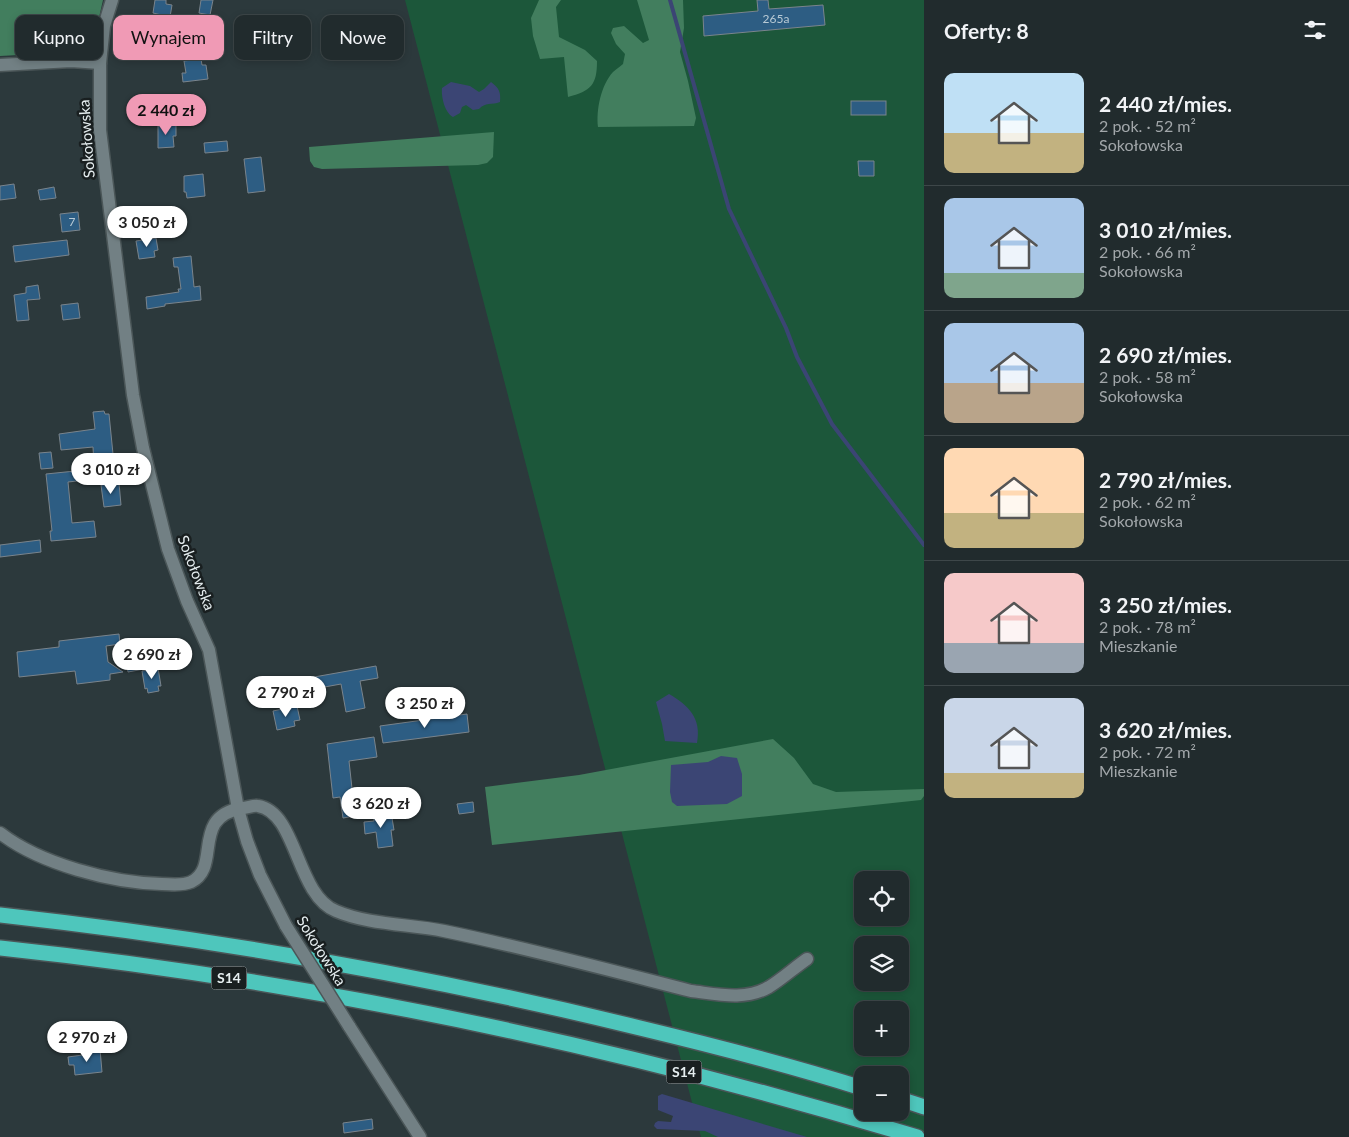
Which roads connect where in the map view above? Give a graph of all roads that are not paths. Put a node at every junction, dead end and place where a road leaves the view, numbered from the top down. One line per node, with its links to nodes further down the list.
1 (112, 0): 2 (street, Sokołowska)
2 (100, 63): 3 (street); 4 (street, Sokołowska)
3 (0, 65)
4 (238, 809): 5 (street); 8 (street); 13 (street, Sokołowska, bridge)
5 (0, 833)
6 (0, 915): 9 (highway, S14)
7 (0, 948): 12 (highway, S14)
8 (807, 959)
9 (854, 1086)
10 (909, 1102): 11 (highway)
11 (924, 1107)
12 (913, 1136)
13 (420, 1137)

